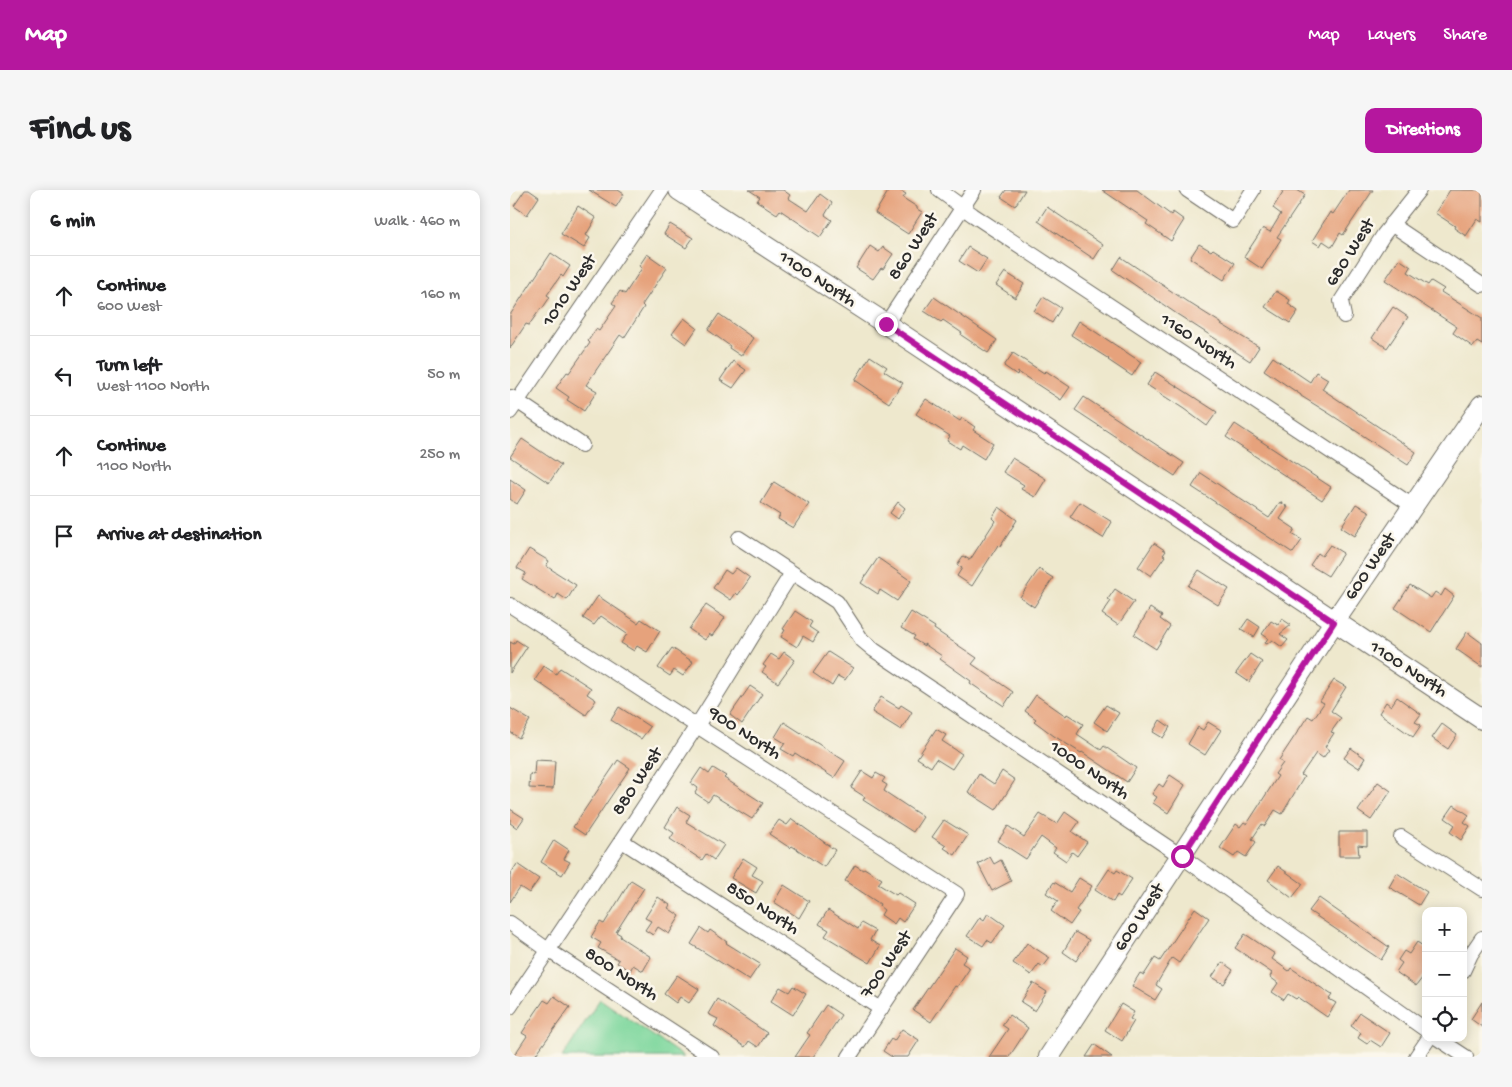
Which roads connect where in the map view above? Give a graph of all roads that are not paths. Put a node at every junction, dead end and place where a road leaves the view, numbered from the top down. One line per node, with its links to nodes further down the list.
1 (662, 190): 13 (street, 1010 West)
2 (679, 190): 12 (main road, 1100 North)
3 (939, 190): 8 (street, 1160 North)
4 (974, 190): 8 (street, 860 West)
5 (1187, 190): 6 (street)
6 (1254, 190)
7 (1419, 190): 9 (street, 680 West)
8 (962, 208): 12 (street, 860 West); 16 (street, 1160 North)
9 (1391, 224): 10 (street); 11 (street, 680 West)
10 (1482, 285)
11 (1344, 316)
12 (886, 324): 20 (main road, 1100 North)
13 (512, 404): 15 (street)
14 (1482, 405): 16 (main road, 600 West)
15 (582, 444)
16 (1413, 506): 20 (main road, 600 West)
17 (739, 538): 18 (street, 1000 North)
18 (792, 573): 22 (street, 880 West); 25 (street, 1000 North)
19 (510, 605): 22 (street, 900 North)
20 (1334, 622): 21 (main road, 1100 North); 25 (main road, 600 West)
21 (1482, 719)
22 (697, 726): 24 (street, 880 West); 27 (street, 900 North)
23 (1401, 837): 26 (street)
24 (622, 841): 30 (street, 880 West); 33 (street, 850 North)
25 (1182, 856): 34 (street, 1000 North); 39 (main road, 600 West)
26 (1482, 889)
27 (957, 894): 33 (street, 700 West)
28 (510, 923): 30 (street, 800 North)
29 (1482, 938): 31 (street)
30 (548, 950): 32 (street, 880 West); 37 (street, 800 North)
31 (1467, 962)
32 (510, 1007)
33 (881, 1009): 38 (street, 700 West)
34 (1422, 1027)
35 (1426, 1042): 40 (street)
36 (1443, 1042): 41 (street)
37 (712, 1057)
38 (849, 1057)
39 (1049, 1057)
40 (1416, 1057)
41 (1466, 1057)

